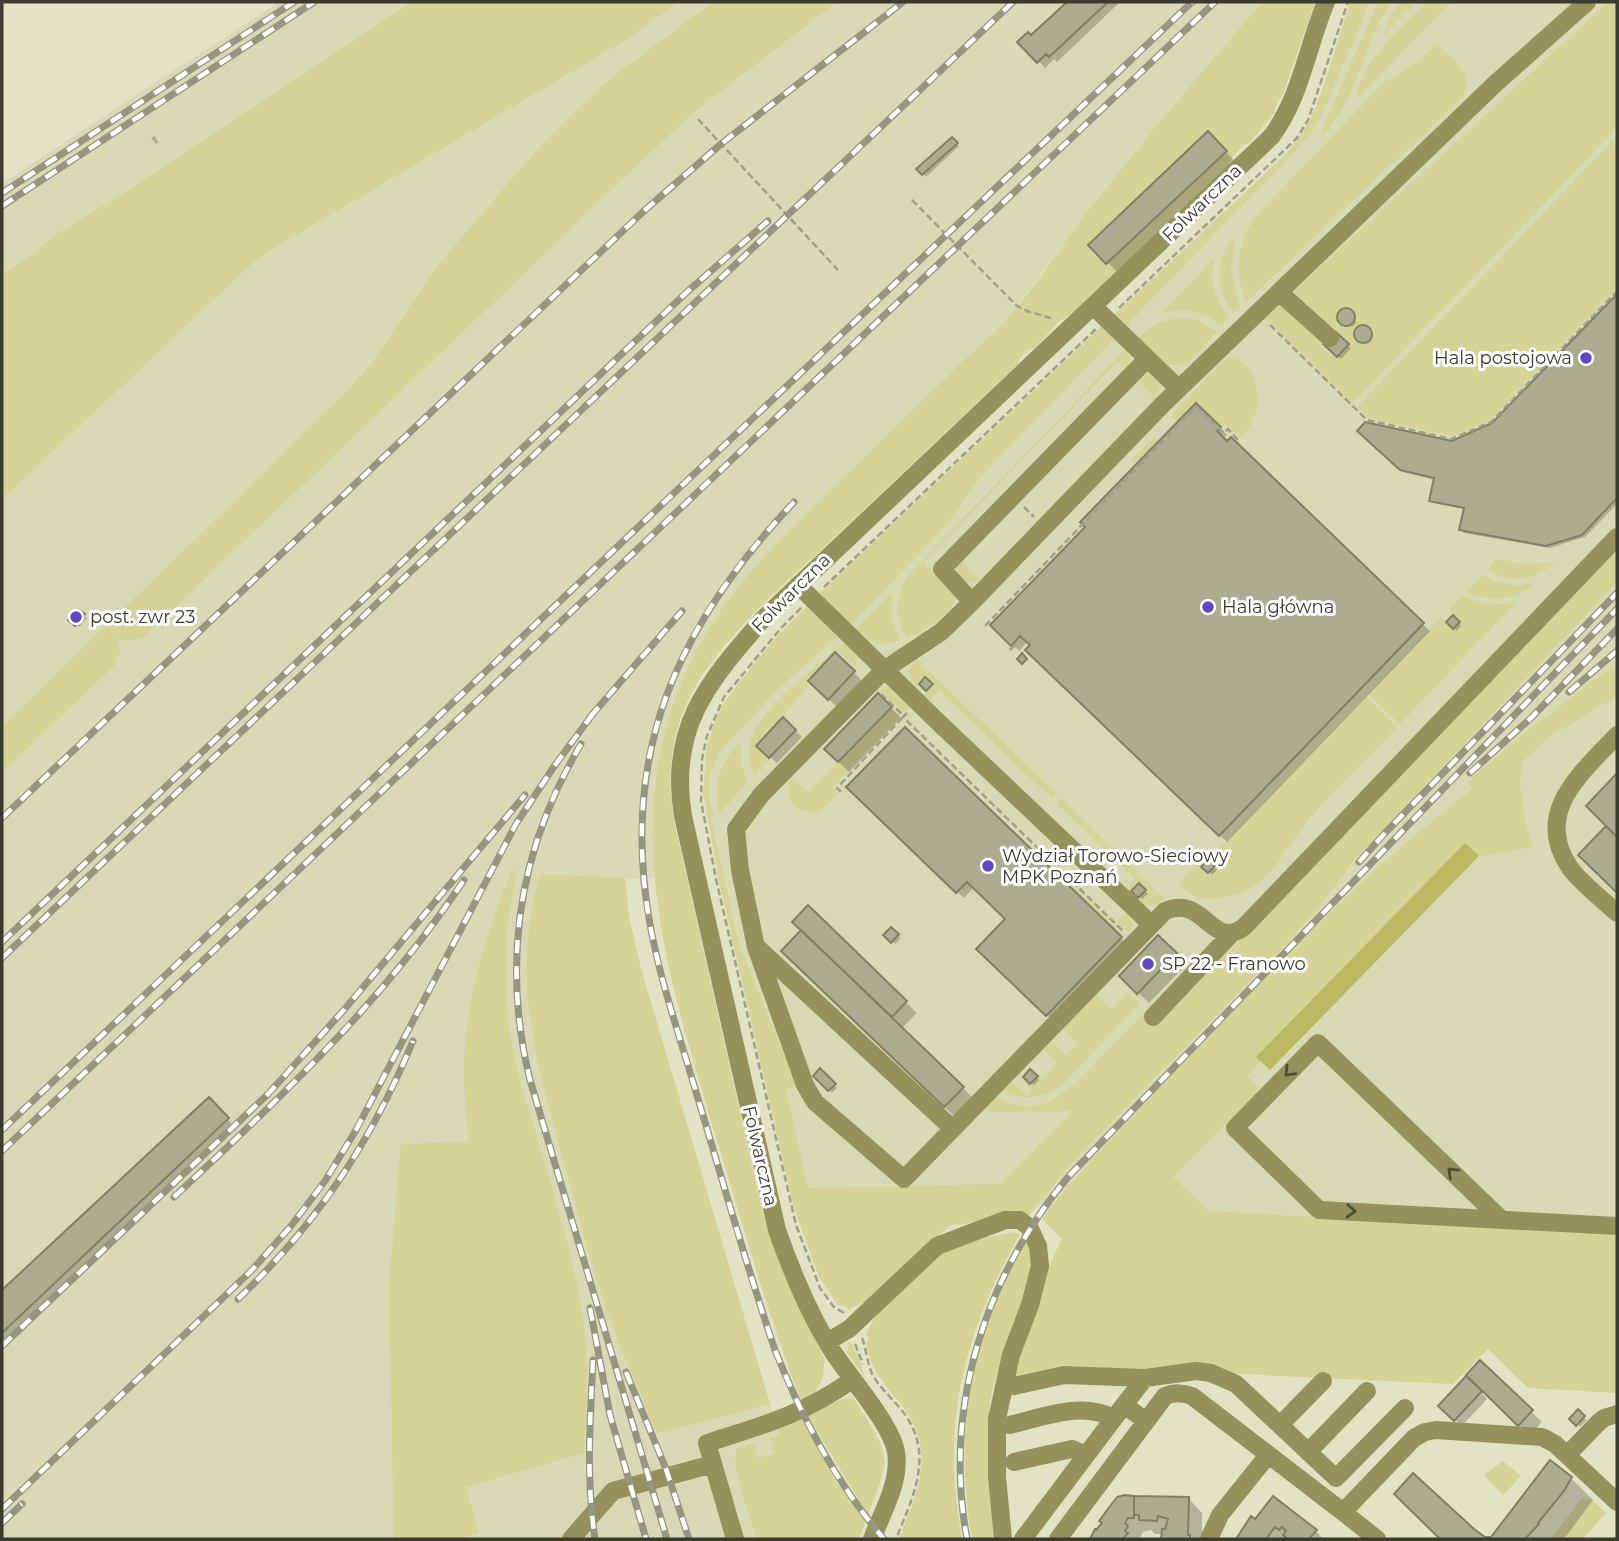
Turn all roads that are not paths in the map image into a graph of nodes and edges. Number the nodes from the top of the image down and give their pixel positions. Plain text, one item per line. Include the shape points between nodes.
1 (1326, 2) edge
2 (1587, 2) edge
3 (1279, 292) junction
4 (1098, 310) junction
5 (1330, 338) dead end
6 (1147, 359) junction
7 (1179, 389) junction
8 (1617, 537) edge
9 (798, 584) junction
10 (972, 602) junction
11 (884, 670) junction
12 (1617, 735) edge
13 (1617, 913) edge
14 (1151, 924) junction
15 (1232, 933) junction
16 (756, 947) junction
17 (1153, 1017) dead end
18 (953, 1129) junction
19 (1501, 1219) junction
20 (1617, 1226) edge
21 (827, 1342) junction
22 (1145, 1378) junction
23 (852, 1380) junction
24 (1323, 1381) dead end
25 (1014, 1386) dead end
26 (1367, 1391) dead end
27 (1405, 1408) dead end
28 (1119, 1412) junction
29 (1617, 1414) edge
30 (1146, 1421) junction
31 (1010, 1425) dead end
32 (1280, 1425) junction
33 (1308, 1452) junction
34 (1086, 1455) junction
35 (1268, 1455) junction
36 (1567, 1455) junction
37 (1014, 1462) dead end
38 (713, 1464) junction
39 (1617, 1502) edge
40 (1343, 1512) junction
41 (571, 1539) edge
42 (735, 1539) edge
43 (872, 1539) edge
44 (1003, 1539) edge
45 (1023, 1539) edge
46 (1058, 1539) edge
47 (1209, 1539) edge
48 (1377, 1539) edge

1 - 4 street, Folwarczna via 1293,99 1276,131
2 - 3 street via 1567,12
3 - 5 street
3 - 7 street
4 - 6 street
4 - 9 street, Folwarczna via 1068,330
6 - 7 street
6 - 10 street via 942,569
7 - 10 street
8 - 15 street via 1244,927
9 - 11 street
9 - 21 street, Folwarczna via 723,665 702,695 685,738 680,782 698,887 777,1230
10 - 11 street via 941,632
11 - 14 street
11 - 16 street via 761,795 736,829
12 - 13 street via 1572,783 1558,806 1557,831 1571,869
14 - 15 street via 1167,910 1182,908 1195,911 1215,929
14 - 18 street
15 - 17 street
16 - 18 street
16 - 18 street via 815,1102 904,1180
19 -> 19 street via 1318,1043 1235,1128 1319,1210
19 - 20 street
21 - 23 street, Folwarczna
21 - 44 street via 845,1331 937,1246 1005,1220 1020,1220 1032,1230 1040,1266 996,1419
22 - 25 street via 1064,1375
22 - 28 street
22 - 32 street via 1196,1371 1211,1374 1236,1384
23 - 38 street via 793,1416 706,1443
23 - 43 street, Folwarczna via 888,1429 896,1452 895,1479
24 - 32 street
26 - 33 street
27 - 33 street via 1336,1478
28 - 30 street
28 - 31 street via 1069,1410
28 - 34 street
29 - 36 street via 1599,1422
30 - 35 street via 1165,1396 1182,1393
30 - 46 street
32 - 33 street
34 - 37 street via 1072,1449
34 - 45 street
35 - 40 street
35 - 47 street via 1220,1515
36 - 39 street
36 - 40 street via 1542,1437 1425,1432
38 - 41 street via 613,1491
38 - 42 street
40 - 48 street

